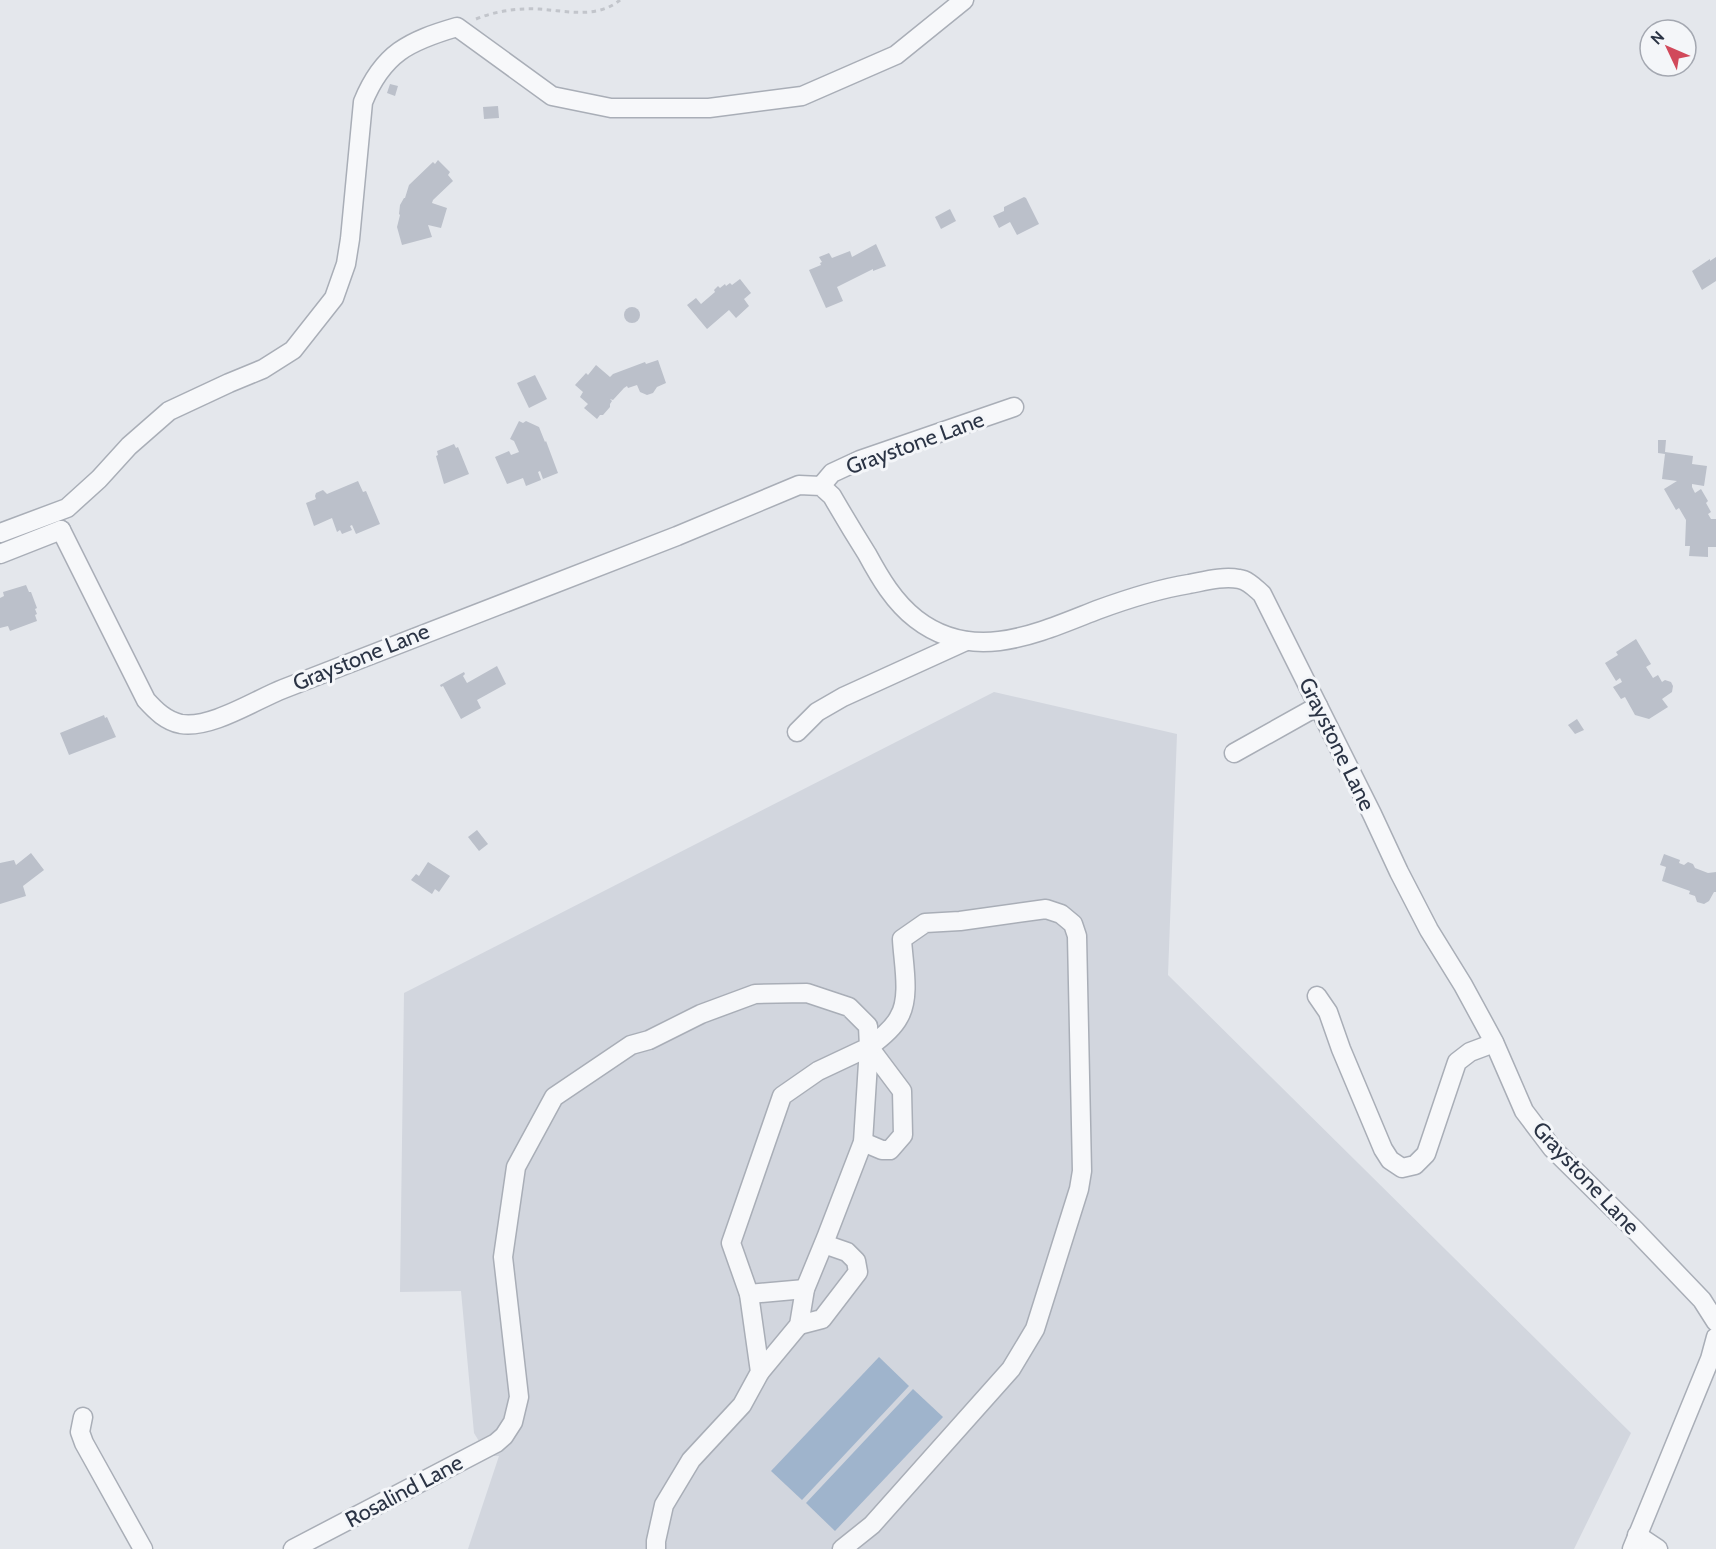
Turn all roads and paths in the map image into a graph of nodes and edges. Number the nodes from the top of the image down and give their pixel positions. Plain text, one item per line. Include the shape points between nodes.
1 (620, 0) edge
2 (964, 0) edge
3 (457, 27) junction
4 (1014, 407) dead end
5 (821, 486) junction
6 (67, 508) junction
7 (61, 530) junction
8 (0, 532) edge
9 (0, 554) edge
10 (966, 642) junction
11 (1318, 706) junction
12 (797, 732) dead end
13 (1234, 753) dead end
14 (1317, 996) dead end
15 (1494, 1043) junction
16 (870, 1047) junction
17 (862, 1142) junction
18 (824, 1244) junction
19 (805, 1289) junction
20 (748, 1294) junction
21 (1716, 1322) edge
22 (799, 1325) junction
23 (1716, 1336) edge
24 (760, 1372) junction
25 (82, 1417) dead end
26 (1634, 1542) edge
27 (143, 1549) edge
28 (293, 1549) edge
29 (656, 1549) edge
30 (842, 1549) edge
31 (1658, 1549) edge

1 - 3 path via 603,10 580,13 505,10
2 - 3 street via 896,55 802,96 709,108 611,108 552,96
3 - 6 street via 405,47 372,82 363,102 346,264 334,298 312,327 293,350 263,369 169,411
4 - 5 street, Graystone Lane via 860,460 832,473
5 - 7 street, Graystone Lane via 800,485 282,688 222,717 191,724 160,715 146,700
5 - 10 street, Graystone Lane via 832,496 887,589 900,604 930,628
6 - 7 street
6 - 8 street
7 - 9 street
10 - 11 street, Graystone Lane via 1022,637 1148,594 1214,579 1239,579 1262,594
10 - 12 street via 843,697 817,712
11 - 13 street
11 - 15 street, Graystone Lane via 1429,930
14 - 15 street via 1328,1012 1383,1149 1402,1168 1415,1165 1426,1154 1457,1062
15 - 21 street, Graystone Lane via 1524,1111 1552,1148 1702,1300
16 - 17 street
16 - 17 street via 902,1091 903,1135 890,1150
16 - 20 street via 818,1071 782,1096 731,1243
16 - 28 street, Rosalind Lane via 868,1026 849,1007 807,993 755,994 631,1045 554,1097 516,1167 503,1257 519,1397 513,1422 495,1443
16 - 30 street via 899,1018 906,1002 902,939 925,923 1046,909 1073,924 1077,936 1082,1172 1035,1329 1011,1369 872,1525
17 - 18 street
18 - 19 street
18 - 22 street via 847,1252 856,1261 858,1272 822,1319
19 - 20 street
19 - 22 street
20 - 24 street
22 - 24 street
23 - 26 street
24 - 29 street via 742,1405 691,1460 664,1505
25 - 27 street via 80,1432 84,1443
26 - 31 street

